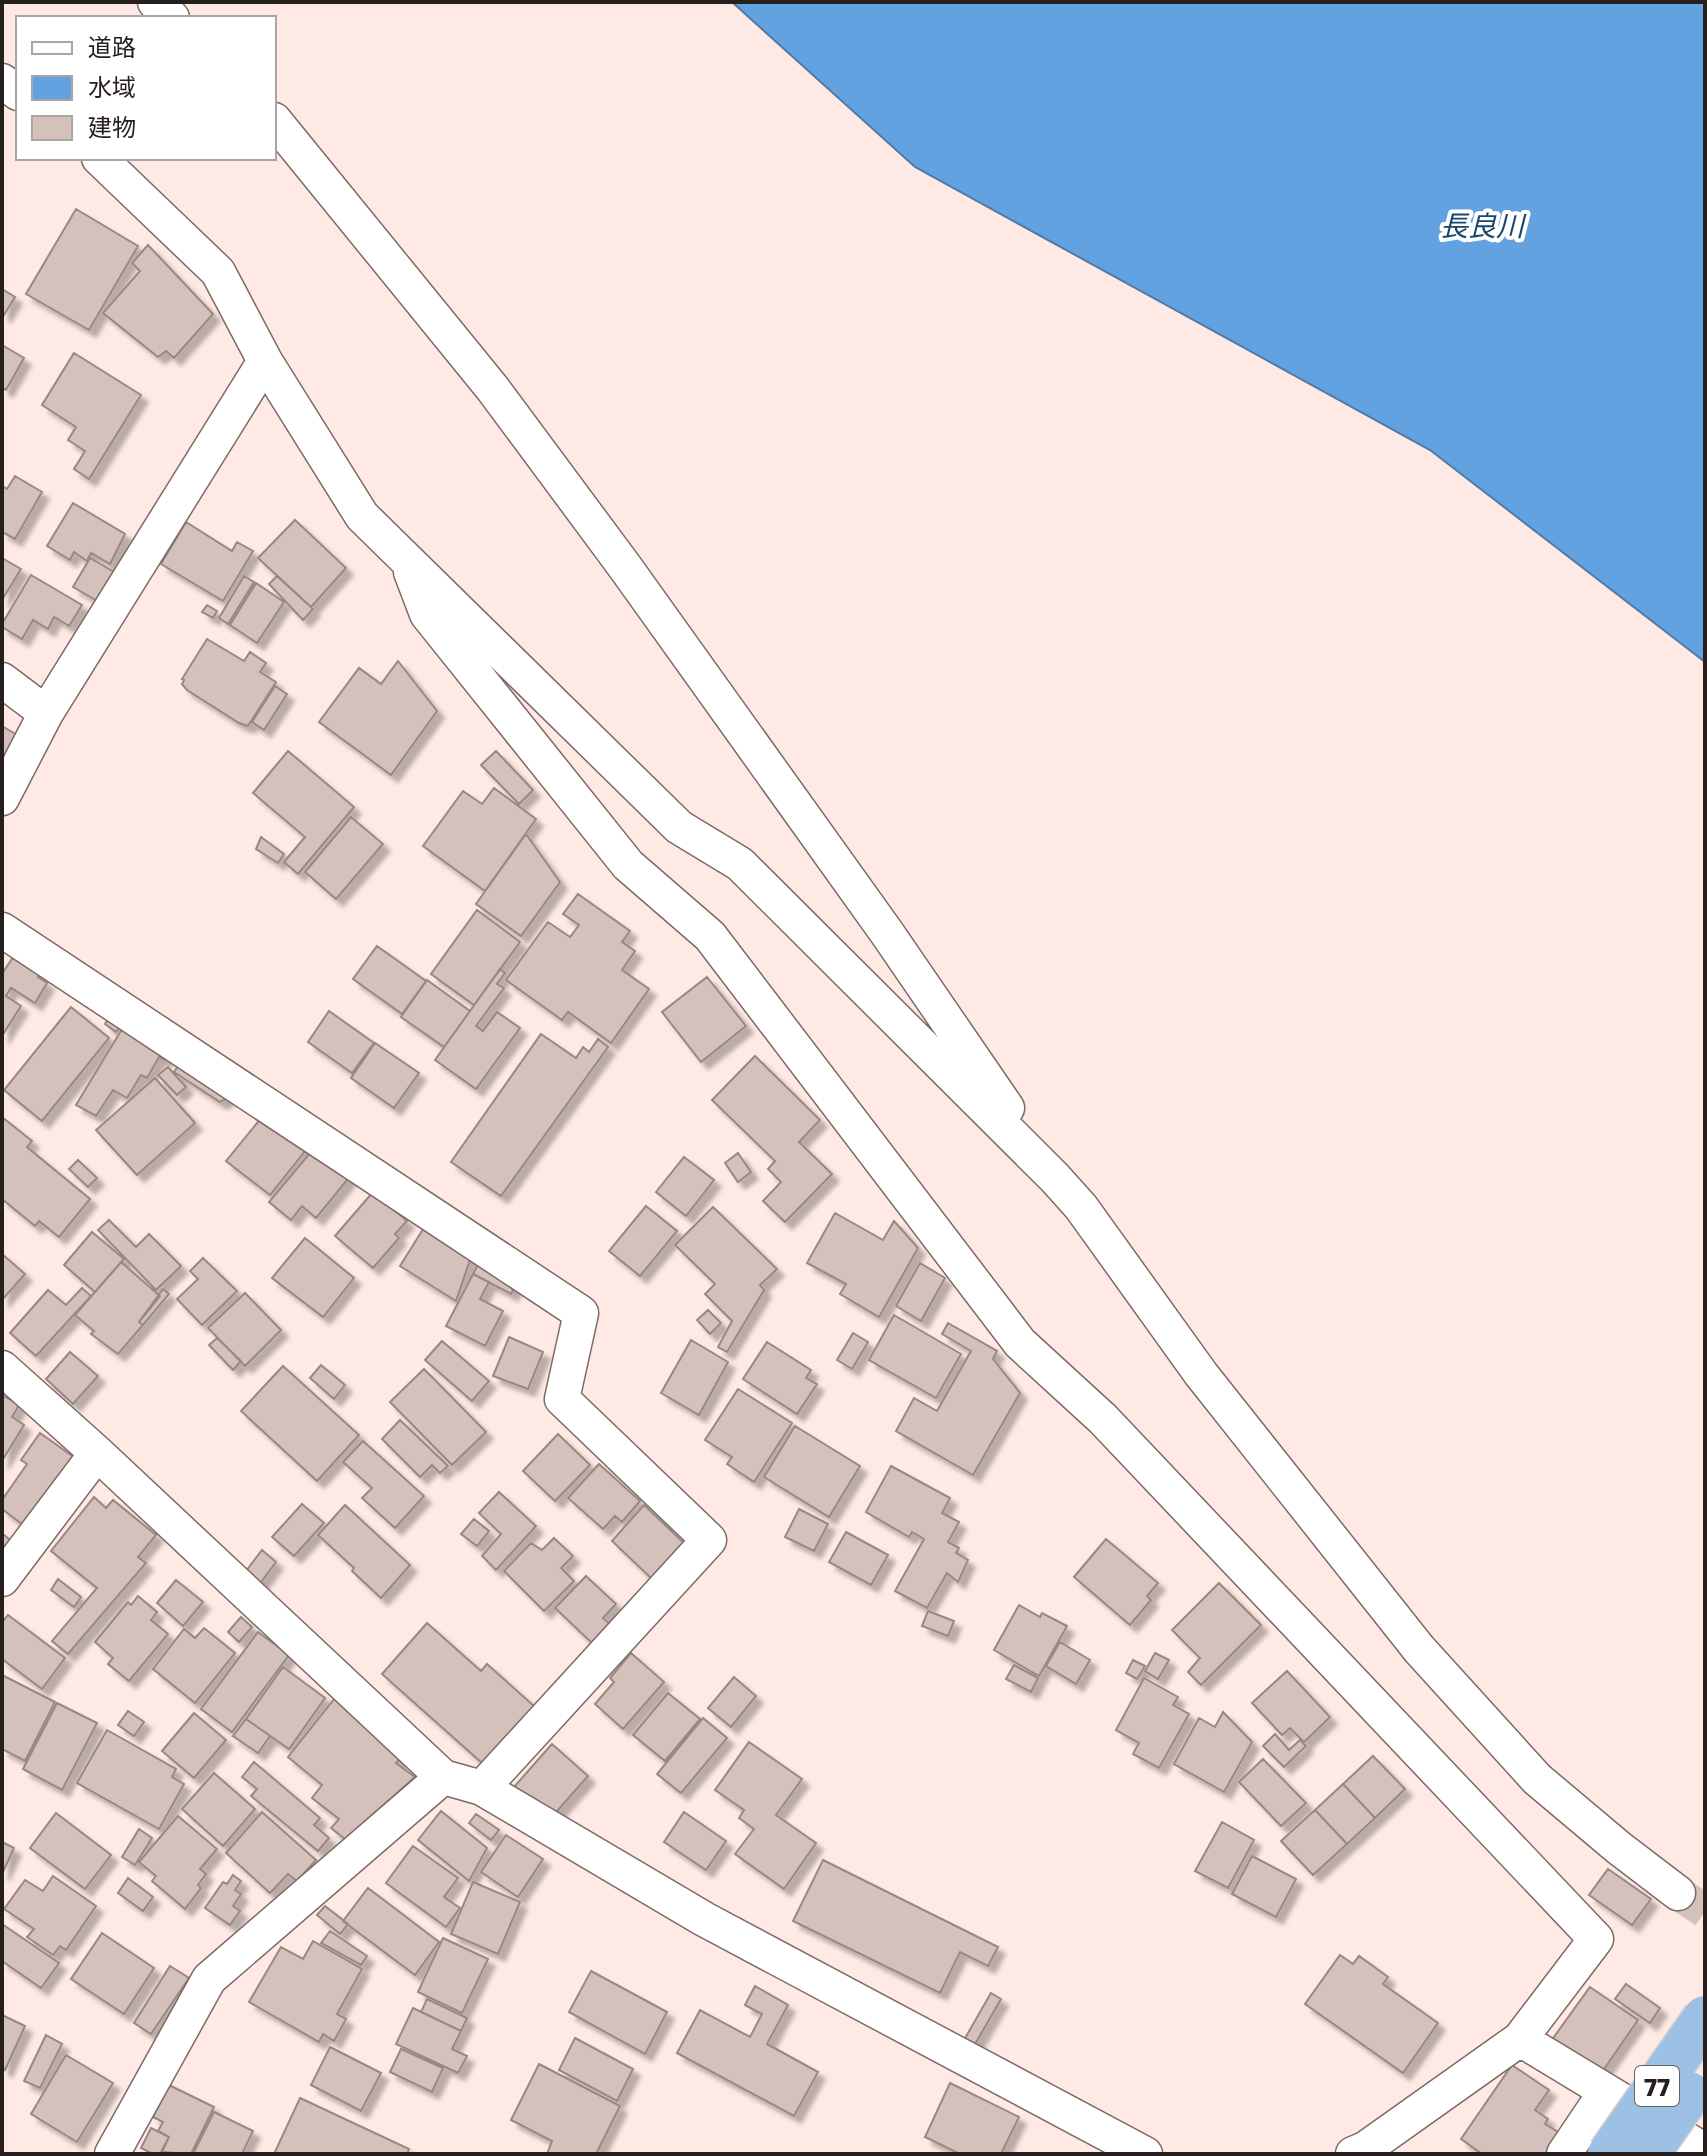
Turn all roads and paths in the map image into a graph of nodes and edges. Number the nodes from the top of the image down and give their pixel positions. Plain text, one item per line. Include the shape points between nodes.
1 (155, 2) edge
2 (170, 16) edge
3 (276, 122) edge
4 (101, 160) edge
5 (265, 361) junction
6 (407, 560) junction
7 (2, 680) edge
8 (46, 713) junction
9 (2, 798) edge
10 (2, 930) edge
11 (1055, 1178) junction
12 (2, 1368) edge
13 (97, 1453) junction
14 (2, 1579) edge
15 (443, 1777) junction
16 (482, 1788) junction
17 (1678, 1893) tunnel mouth
18 (1705, 2018) edge
19 (1520, 2039) junction
20 (1705, 2071) edge
21 (1605, 2093) junction
22 (1705, 2151) edge
23 (1135, 2152) edge
24 (112, 2154) edge
25 (1353, 2154) edge
26 (1564, 2154) edge
27 (1610, 2154) edge
28 (1647, 2154) edge

1 - 2 street
3 - 11 street via 493,389 625,567
4 - 5 street via 218,272
5 - 6 street via 362,516
5 - 8 street
6 - 11 street via 679,827 740,864
6 - 19 street via 427,614 628,865 710,936 1020,1343 1103,1419 1596,1939
7 - 8 street
8 - 9 street
10 - 16 street via 581,1313 562,1399 709,1540
11 - 17 street via 1201,1374 1419,1649 1537,1779
12 - 13 street
13 - 14 street
13 - 15 street
15 - 16 street
15 - 24 street via 209,1979
16 - 23 street via 704,1919
18 - 27 main road, 77, bridge
19 - 21 street
19 - 25 street
20 - 28 main road, 77, bridge
21 - 22 street
21 - 26 street

